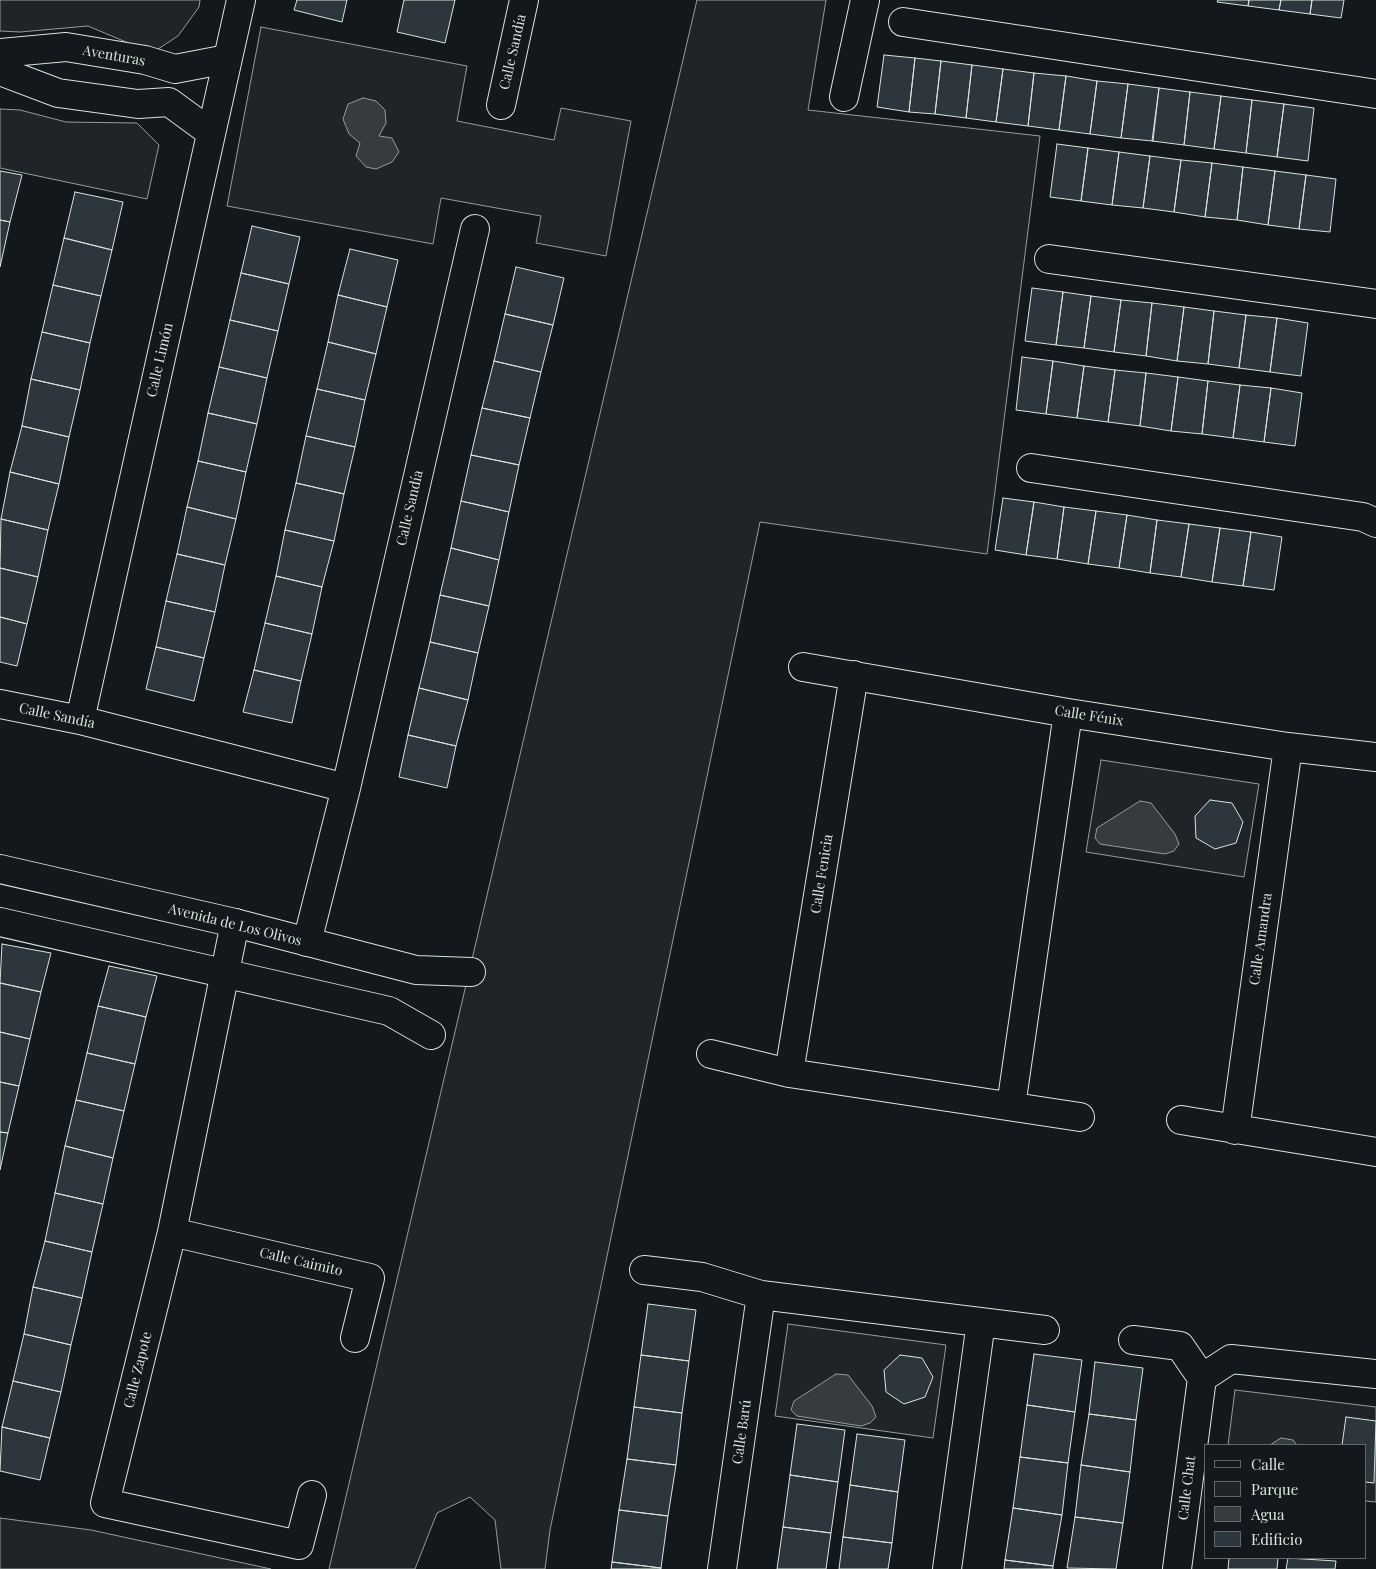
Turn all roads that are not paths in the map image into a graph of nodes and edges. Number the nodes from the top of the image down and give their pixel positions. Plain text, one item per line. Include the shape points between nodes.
1 (241, 0) edge
2 (524, 0) edge
3 (865, 0) edge
4 (903, 22) dead end
5 (0, 53) edge
6 (227, 59) junction
7 (175, 69) junction
8 (0, 71) edge
9 (1376, 94) edge
10 (844, 97) dead end
11 (169, 102) junction
12 (501, 105) dead end
13 (210, 132) junction
14 (475, 229) dead end
15 (1049, 259) dead end
16 (1376, 304) edge
17 (1031, 468) dead end
18 (1376, 523) edge
19 (803, 667) dead end
20 (854, 675) junction
21 (0, 704) edge
22 (1068, 713) junction
23 (80, 720) junction
24 (1288, 747) junction
25 (1376, 757) edge
26 (346, 788) junction
27 (0, 869) edge
28 (0, 922) edge
29 (234, 923) junction
30 (310, 930) junction
31 (471, 972) dead end
32 (223, 982) junction
33 (431, 1035) dead end
34 (711, 1054) dead end
35 (789, 1073) junction
36 (1011, 1106) junction
37 (1080, 1117) dead end
38 (1181, 1120) dead end
39 (1235, 1130) junction
40 (1376, 1152) edge
41 (172, 1232) junction
42 (644, 1270) dead end
43 (761, 1294) junction
44 (981, 1322) junction
45 (1045, 1330) dead end
46 (356, 1338) dead end
47 (1133, 1340) dead end
48 (1376, 1374) edge
49 (1202, 1378) junction
50 (312, 1495) dead end
51 (722, 1569) edge
52 (947, 1569) edge
53 (1177, 1569) edge

1 - 6 street, Calle Limón
2 - 12 street, Calle Sandía
3 - 10 street
4 - 9 street
5 - 7 street, Aventuras via 66,47 145,60
6 - 7 street, Aventuras
6 - 13 street, Calle Limón
7 - 11 street
8 - 11 street via 58,93 138,104
11 - 13 street
13 - 23 street, Calle Limón
14 - 26 street, Calle Sandía
15 - 16 street
17 - 18 street via 1363,517
19 - 20 street, Calle Fénix
20 - 22 street, Calle Fénix
20 - 35 street, Calle Fenicia
21 - 23 street, Calle Sandía
22 - 24 street, Calle Fénix
22 - 36 street
23 - 26 street, Calle Sandía
24 - 25 street, Calle Fénix
24 - 39 street, Calle Amandra
26 - 30 street, Calle Sandía
27 - 29 street, Avenida de Los Olivos
28 - 32 street
29 - 30 street, Avenida de Los Olivos
29 - 32 street, Calle Zapote
30 - 31 street, Avenida de Los Olivos via 416,970
32 - 33 street via 389,1011
32 - 41 street, Calle Zapote
34 - 35 street
35 - 36 street
36 - 37 street
38 - 39 street
39 - 40 street
41 - 46 street, Calle Caimito via 370,1278
41 - 50 street, Calle Zapote via 105,1503 299,1545
42 - 43 street via 702,1277
43 - 44 street
43 - 51 street, Calle Barú
44 - 45 street
44 - 52 street
47 - 49 street via 1180,1346
48 - 49 street via 1231,1359
49 - 53 street, Calle Chat

